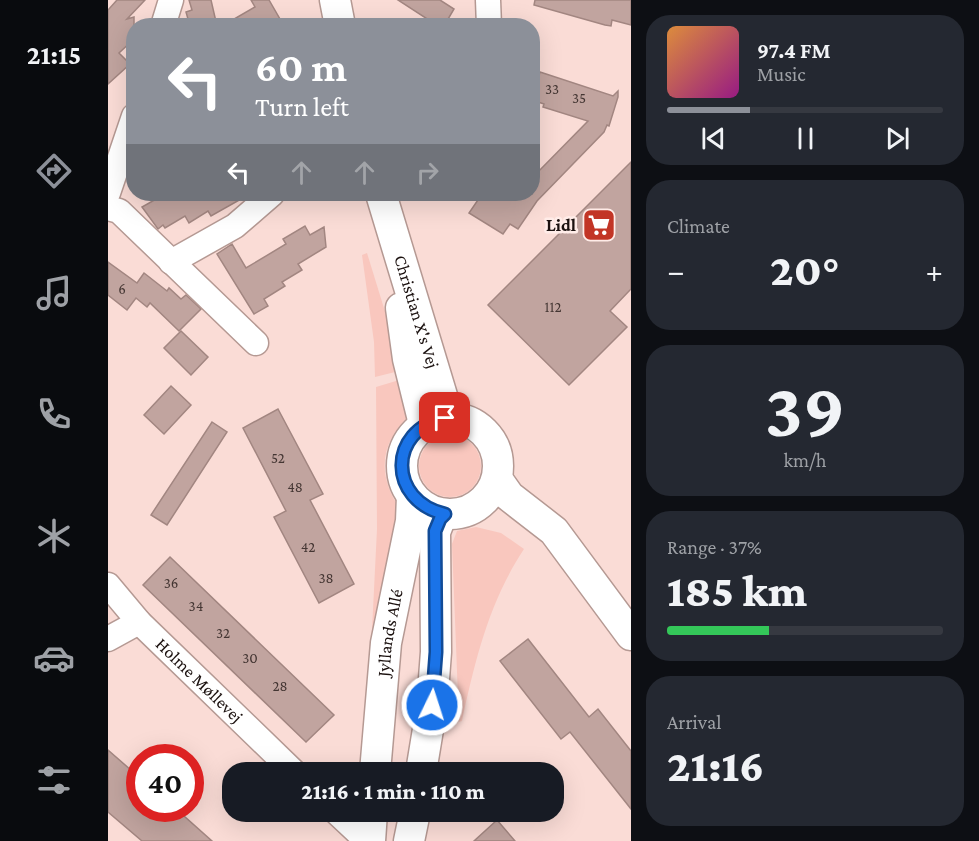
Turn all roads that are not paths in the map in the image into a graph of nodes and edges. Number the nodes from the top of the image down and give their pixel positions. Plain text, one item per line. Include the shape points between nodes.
1 (171, 0) edge
2 (334, 0) edge
3 (488, 0) edge
4 (165, 18) edge
5 (338, 18) edge
6 (489, 18) edge
7 (126, 140) edge
8 (108, 193) edge
9 (264, 201) edge
10 (383, 201) edge
11 (108, 208) edge
12 (392, 239) junction
13 (171, 262) junction
14 (256, 343) dead end
15 (455, 417) junction
16 (424, 424) junction
17 (497, 479) junction
18 (412, 496) junction
19 (476, 507) junction
20 (445, 514) junction
21 (108, 585) edge
22 (606, 603) junction
23 (139, 622) junction
24 (631, 635) edge
25 (108, 639) edge
26 (284, 762) edge
27 (376, 762) edge
28 (423, 762) edge
29 (347, 822) edge
30 (371, 822) edge
31 (413, 822) edge
32 (369, 841) edge
33 (409, 841) edge

1 - 4 street
2 - 5 street
3 - 6 street
7 - 8 street
9 - 13 street via 235,226
10 - 12 street, Christian X's Vej
11 - 13 street via 119,211
12 - 15 street, Christian X's Vej via 443,399
12 - 16 street, Christian X's Vej via 408,358
13 - 14 street
15 - 16 street
15 - 17 street via 479,427 488,436 498,463
16 - 18 street via 403,454 403,477
17 - 19 street
17 - 22 street via 509,496 554,531
18 - 20 street via 432,511
18 - 27 street, Jyllands Allé via 411,521 381,676
19 - 20 street
19 - 22 street via 487,507 499,514
20 - 28 street via 435,531 436,652
21 - 23 street, Holme Møllevej
22 - 24 street
23 - 25 street
23 - 26 street, Holme Møllevej
29 - 32 street
30 - 32 street
31 - 33 street

